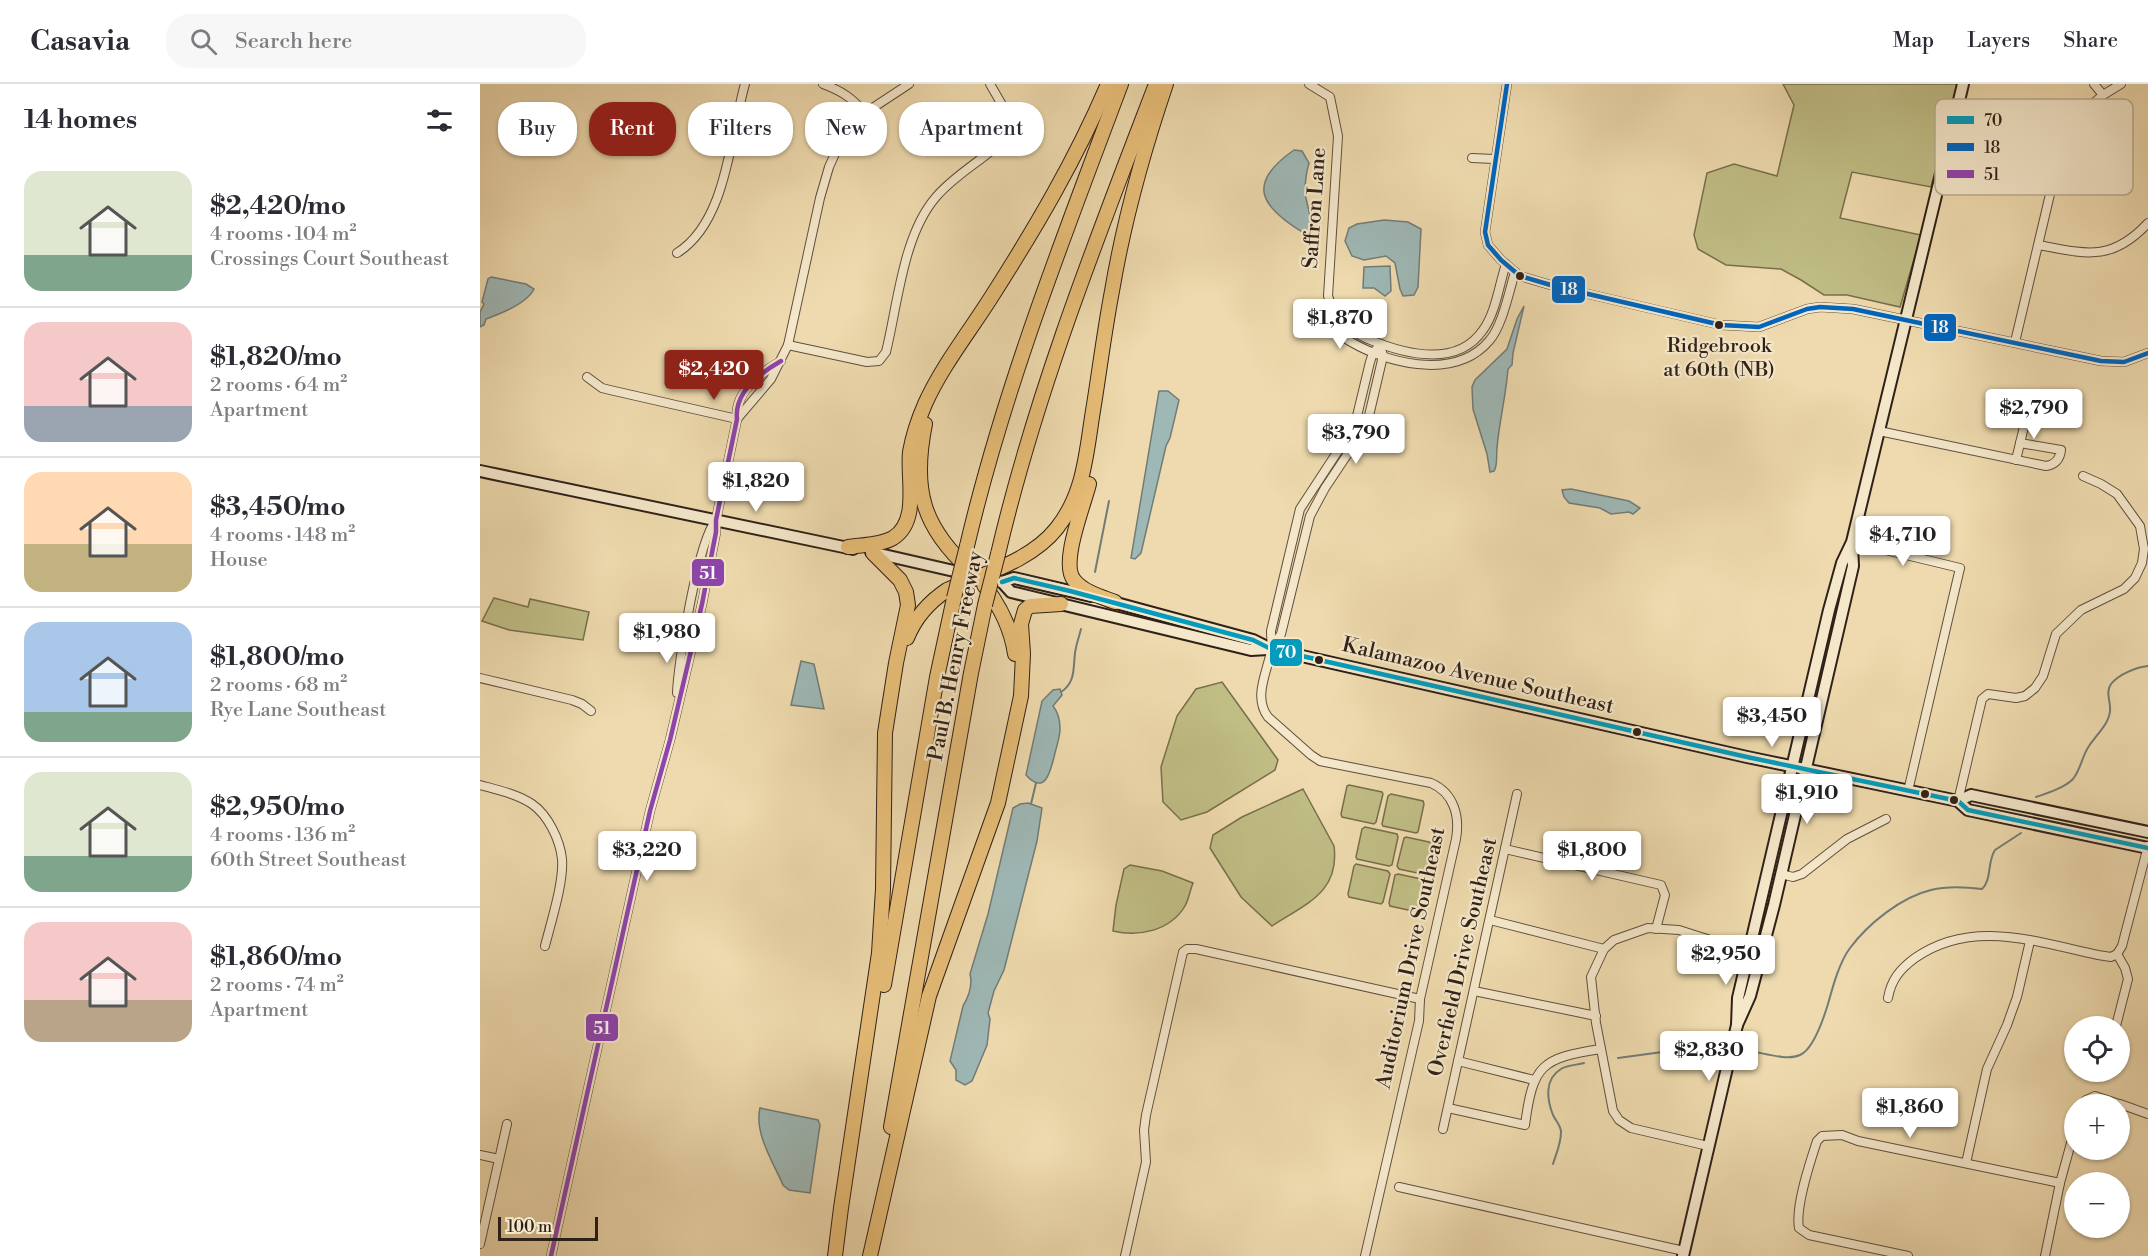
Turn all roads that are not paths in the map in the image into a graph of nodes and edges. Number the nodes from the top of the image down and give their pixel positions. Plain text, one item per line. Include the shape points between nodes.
1 (745, 84) edge
2 (823, 84) edge
3 (909, 84) edge
4 (990, 84) edge
5 (1108, 84) edge
6 (1121, 84) edge
7 (1156, 84) edge
8 (1167, 84) edge
9 (1309, 84) edge
10 (1506, 84) edge
11 (1963, 84) edge
12 (2094, 84) edge
13 (2121, 84) edge
14 (2103, 95) junction
15 (1959, 99) edge
16 (2099, 99) edge
17 (856, 102) edge
18 (882, 102) edge
19 (834, 156) edge
20 (1472, 158) dead end
21 (1494, 159) junction
22 (1937, 195) edge
23 (2050, 195) edge
24 (2148, 223) edge
25 (2039, 245) junction
26 (676, 253) dead end
27 (1506, 264) junction
28 (1515, 272) junction
29 (1337, 320) junction
30 (1907, 320) junction
31 (966, 339) junction
32 (2015, 342) junction
33 (1381, 344) junction
34 (788, 345) junction
35 (1373, 353) junction
36 (2148, 353) edge
37 (1383, 356) junction
38 (781, 361) junction
39 (1100, 369) junction
40 (587, 377) dead end
41 (2027, 414) dead end
42 (737, 419) junction
43 (1880, 431) junction
44 (2020, 443) junction
45 (2016, 460) junction
46 (480, 471) edge
47 (2083, 476) dead end
48 (716, 520) junction
49 (1852, 542) junction
50 (848, 548) junction
51 (873, 553) junction
52 (977, 577) junction
53 (1002, 582) junction
54 (1115, 602) junction
55 (1061, 604) junction
56 (1820, 644) junction
57 (1271, 649) junction
58 (1831, 660) junction
59 (480, 678) edge
60 (892, 686) junction
61 (591, 711) dead end
62 (1013, 732) junction
63 (1791, 767) junction
64 (1806, 770) junction
65 (480, 787) edge
66 (1908, 791) junction
67 (1517, 794) dead end
68 (1958, 801) junction
69 (2006, 802) junction
70 (1993, 816) junction
71 (1886, 819) dead end
72 (2124, 827) junction
73 (2067, 831) junction
74 (2148, 832) edge
75 (2147, 847) edge
76 (1505, 849) junction
77 (1767, 869) junction
78 (1781, 874) junction
79 (1776, 897) junction
80 (1490, 920) junction
81 (1656, 929) junction
82 (2030, 941) junction
83 (546, 946) dead end
84 (1604, 949) junction
85 (1748, 952) junction
86 (2118, 954) junction
87 (1474, 991) junction
88 (1888, 998) dead end
89 (1420, 999) junction
90 (1596, 1016) junction
91 (2119, 1016) edge
92 (1737, 1026) junction
93 (1601, 1049) junction
94 (1458, 1061) junction
95 (1534, 1080) junction
96 (1448, 1108) junction
97 (2130, 1108) edge
98 (2148, 1114) edge
99 (507, 1124) dead end
100 (1443, 1129) dead end
101 (1708, 1146) junction
102 (480, 1155) edge
103 (499, 1159) junction
104 (2066, 1160) edge
105 (1966, 1163) junction
106 (2060, 1183) junction
107 (1399, 1187) dead end
108 (480, 1244) edge
109 (1683, 1254) edge
110 (551, 1256) edge
111 (836, 1256) edge
112 (869, 1256) edge
113 (1125, 1256) edge
114 (1365, 1256) edge
115 (1908, 1256) edge
116 (2045, 1256) edge

1 - 26 street via 721,189 711,214 687,246
2 - 17 street via 841,90
3 - 18 street
4 - 34 street via 1012,130 937,196 920,220 907,258 886,352 879,361 867,362
5 - 31 highway via 1051,202
6 - 111 highway, Paul B. Henry Freeway, bridge via 1023,349 988,460 954,598
7 - 112 highway, Paul B. Henry Freeway, bridge via 1049,371 1020,465 985,605
8 - 39 highway via 1127,216
9 - 29 street, Saffron Lane via 1330,98 1338,136 1328,296
10 - 21 street
11 - 15 main road
12 - 14 street
13 - 14 street
14 - 16 street
19 - 34 street
20 - 21 street
21 - 27 street via 1485,232 1488,244
22 - 30 main road
23 - 25 street
24 - 25 street via 2135,237 2113,250 2075,252
25 - 32 street
27 - 28 street
27 - 33 street via 1488,321 1469,344 1445,355
28 - 30 street via 1554,286 1721,326 1759,327 1820,307
28 - 37 street, Saffron Lane via 1498,327 1475,354 1438,364
29 - 33 street
29 - 35 street, Saffron Lane via 1344,337
30 - 32 street
30 - 43 main road
31 - 50 highway via 936,383 915,428 905,526 888,540
31 - 52 highway via 928,412 920,476 924,505 934,530
32 - 36 street via 2101,361 2124,362
33 - 35 street
33 - 37 street
34 - 38 street
35 - 37 street, Saffron Lane
35 - 57 street via 1352,431 1300,509 1270,631
37 - 57 street via 1363,431 1313,507 1281,634
38 - 42 street
38 - 42 street via 748,388 736,408
39 - 52 highway via 1083,475 1068,512 1053,533 1033,550
39 - 54 highway via 1091,475 1069,566 1078,585
40 - 42 street via 602,388
41 - 44 street
42 - 48 street
43 - 45 street
43 - 49 main road
44 - 45 street
44 - 45 street via 2061,450 2060,455 2046,466
46 - 48 main road, Kalamazoo Avenue Southeast
47 - 68 street via 2117,494 2140,526 2142,563 2124,589 2080,610 2056,634 2036,688 2016,698 1988,694 1982,699
48 - 50 main road, Kalamazoo Avenue Southeast
48 - 110 street via 708,530 698,570 670,740 650,811
49 - 56 main road via 1842,563
49 - 58 main road via 1853,566
49 - 66 street via 1960,568
50 - 51 main road, Kalamazoo Avenue Southeast
51 - 52 main road, Kalamazoo Avenue Southeast
51 - 60 highway via 900,580 908,598
52 - 53 main road, Kalamazoo Avenue Southeast
52 - 60 highway via 939,595 920,614
52 - 62 highway via 997,602 1012,637 1018,681
53 - 54 main road, Kalamazoo Avenue Southeast via 1014,578
53 - 55 main road, Kalamazoo Avenue Southeast via 1011,591
54 - 57 main road, Kalamazoo Avenue Southeast via 1253,640
55 - 57 main road, Kalamazoo Avenue Southeast via 1251,650
55 - 62 highway via 1038,604 1025,610 1021,624 1022,690
56 - 58 main road via 1829,650
56 - 63 main road
57 - 63 main road, Kalamazoo Avenue Southeast
57 - 89 street, Auditorium Drive Southeast via 1261,692 1262,708 1311,755 1325,762 1426,781 1440,787 1454,807 1456,839
58 - 64 main road
59 - 61 street via 572,699
60 - 111 highway via 885,733 880,943
62 - 112 highway via 998,803 937,970 924,1017
63 - 64 main road, Kalamazoo Avenue Southeast
63 - 77 main road
64 - 66 main road, Kalamazoo Avenue Southeast
64 - 78 main road
65 - 83 street via 520,797 534,805 555,836 562,860
66 - 68 main road, Kalamazoo Avenue Southeast
67 - 76 street, Overfield Drive Southeast
68 - 69 main road, Kalamazoo Avenue Southeast via 1971,795
68 - 70 main road, Kalamazoo Avenue Southeast via 1968,810
69 - 70 main road via 1996,807
69 - 72 main road, Kalamazoo Avenue Southeast
70 - 73 main road, Kalamazoo Avenue Southeast
71 - 78 street via 1846,839 1802,874
72 - 73 main road via 2118,836 2079,828
72 - 74 main road, Kalamazoo Avenue Southeast
73 - 75 main road, Kalamazoo Avenue Southeast
75 - 86 street
76 - 80 street, Overfield Drive Southeast
76 - 81 street via 1661,885 1665,895
77 - 79 main road via 1770,892
77 - 85 main road
78 - 79 main road
79 - 92 main road via 1750,996
80 - 84 street
80 - 87 street, Overfield Drive Southeast
81 - 84 street via 1614,940
81 - 85 street via 1678,930
82 - 86 street via 2097,956
82 - 88 street via 1992,934 1941,944 1900,971
82 - 105 street via 2017,997 1987,1069
84 - 90 street via 1591,977
85 - 92 main road via 1738,998
86 - 91 street via 2128,979
87 - 90 street
87 - 94 street, Overfield Drive Southeast
89 - 113 street via 1207,952 1183,952 1146,1115 1146,1161
89 - 114 street, Auditorium Drive Southeast via 1419,1021
90 - 93 street
92 - 101 main road
93 - 95 street via 1554,1059
93 - 101 street via 1613,1111 1619,1120 1631,1128
94 - 95 street
94 - 96 street, Overfield Drive Southeast
95 - 96 street via 1525,1125
96 - 100 street, Overfield Drive Southeast
97 - 98 street
99 - 103 street
101 - 109 main road
102 - 103 street
103 - 108 street
104 - 106 street
105 - 106 street
105 - 115 street via 1842,1135 1822,1137 1817,1142 1805,1182 1799,1228 1809,1235
106 - 116 street
107 - 109 street

